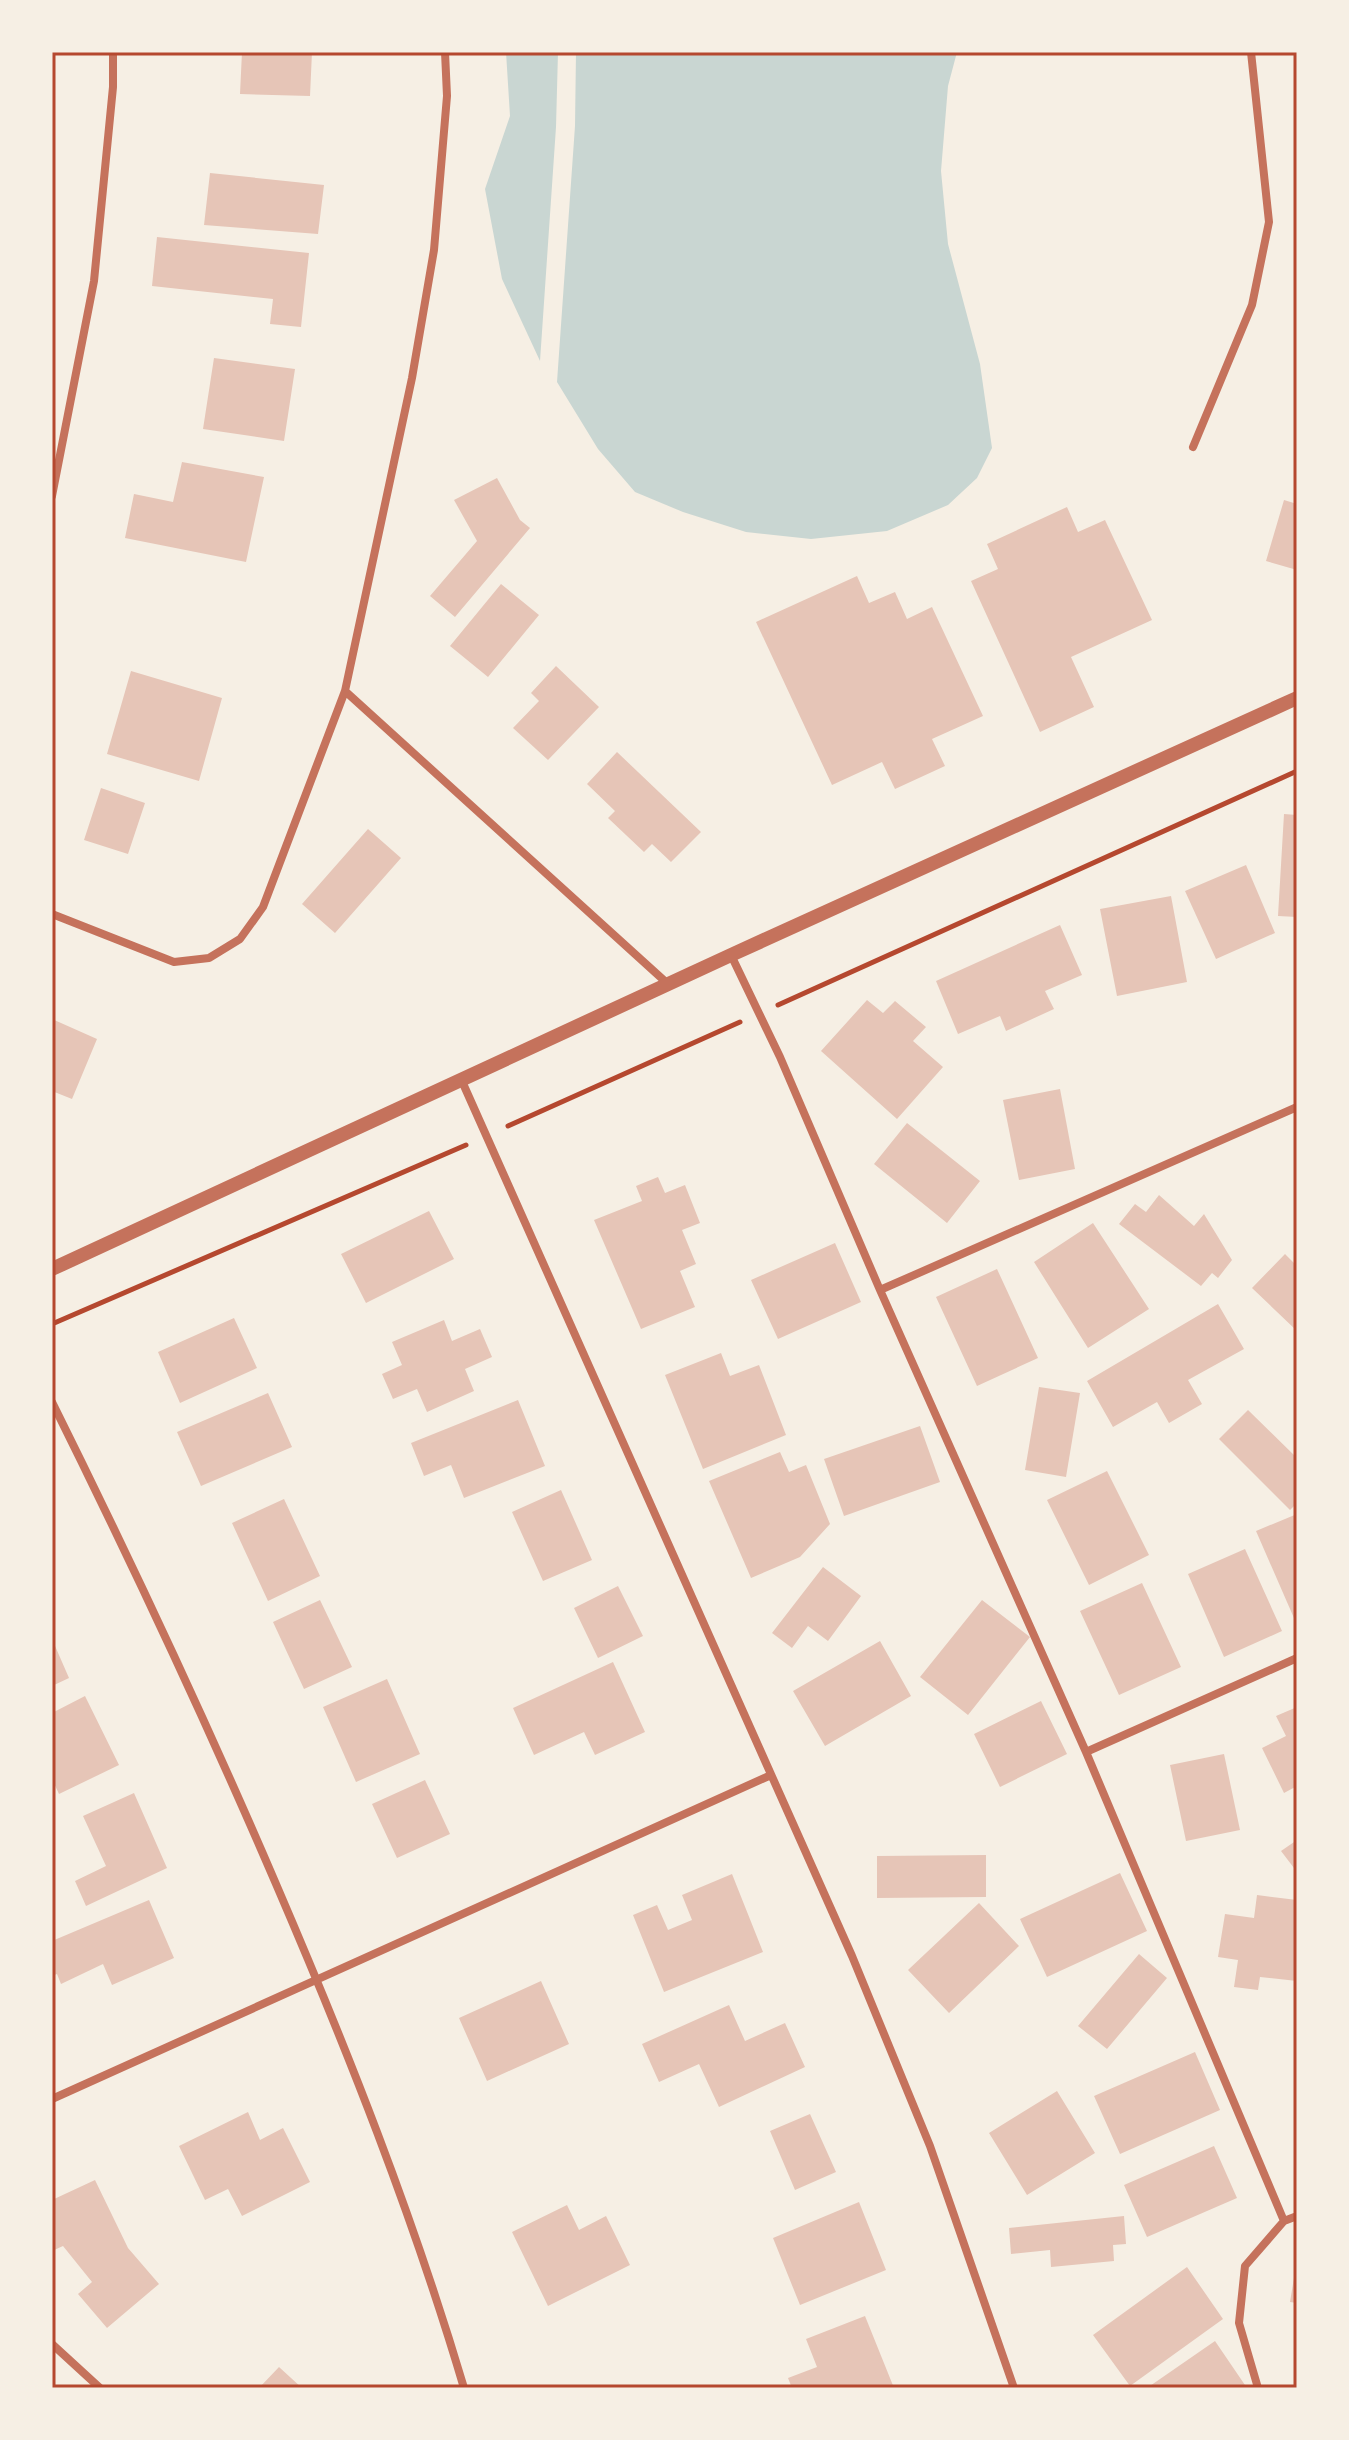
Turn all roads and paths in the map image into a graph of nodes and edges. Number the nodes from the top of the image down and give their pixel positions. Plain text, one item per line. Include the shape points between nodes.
1 (113, 52) edge
2 (445, 52) edge
3 (1251, 52) edge
4 (1193, 447) dead end
5 (52, 496) edge
6 (345, 691) junction
7 (1297, 698) edge
8 (1297, 771) edge
9 (52, 914) edge
10 (731, 955) junction
11 (668, 984) junction
12 (759, 1013) junction
13 (461, 1079) junction
14 (1297, 1107) edge
15 (486, 1136) junction
16 (52, 1269) edge
17 (880, 1290) junction
18 (52, 1324) edge
19 (52, 1402) edge
20 (1297, 1658) edge
21 (1086, 1752) junction
22 (771, 1775) junction
23 (317, 1979) junction
24 (52, 2099) edge
25 (1297, 2216) edge
26 (1284, 2221) junction
27 (52, 2344) edge
28 (100, 2388) edge
29 (464, 2388) edge
30 (1014, 2388) edge
31 (1258, 2388) edge

1 - 5 street via 94,281
2 - 6 street via 447,96 434,250
3 - 4 street via 1269,222 1252,305
6 - 9 street via 263,907 240,939 209,958 174,962
6 - 11 street
7 - 10 street
8 - 12 path
10 - 11 street
10 - 12 street
11 - 13 street
12 - 15 path
12 - 17 street
13 - 15 street
13 - 16 street
14 - 17 street
15 - 18 path
15 - 22 street
17 - 21 street
19 - 23 street via 211,1734
20 - 21 street
21 - 26 street
22 - 23 street
22 - 30 street via 930,2146
23 - 24 street
23 - 29 street via 385,2150
25 - 26 street
26 - 31 street via 1245,2266 1239,2323
27 - 28 street

